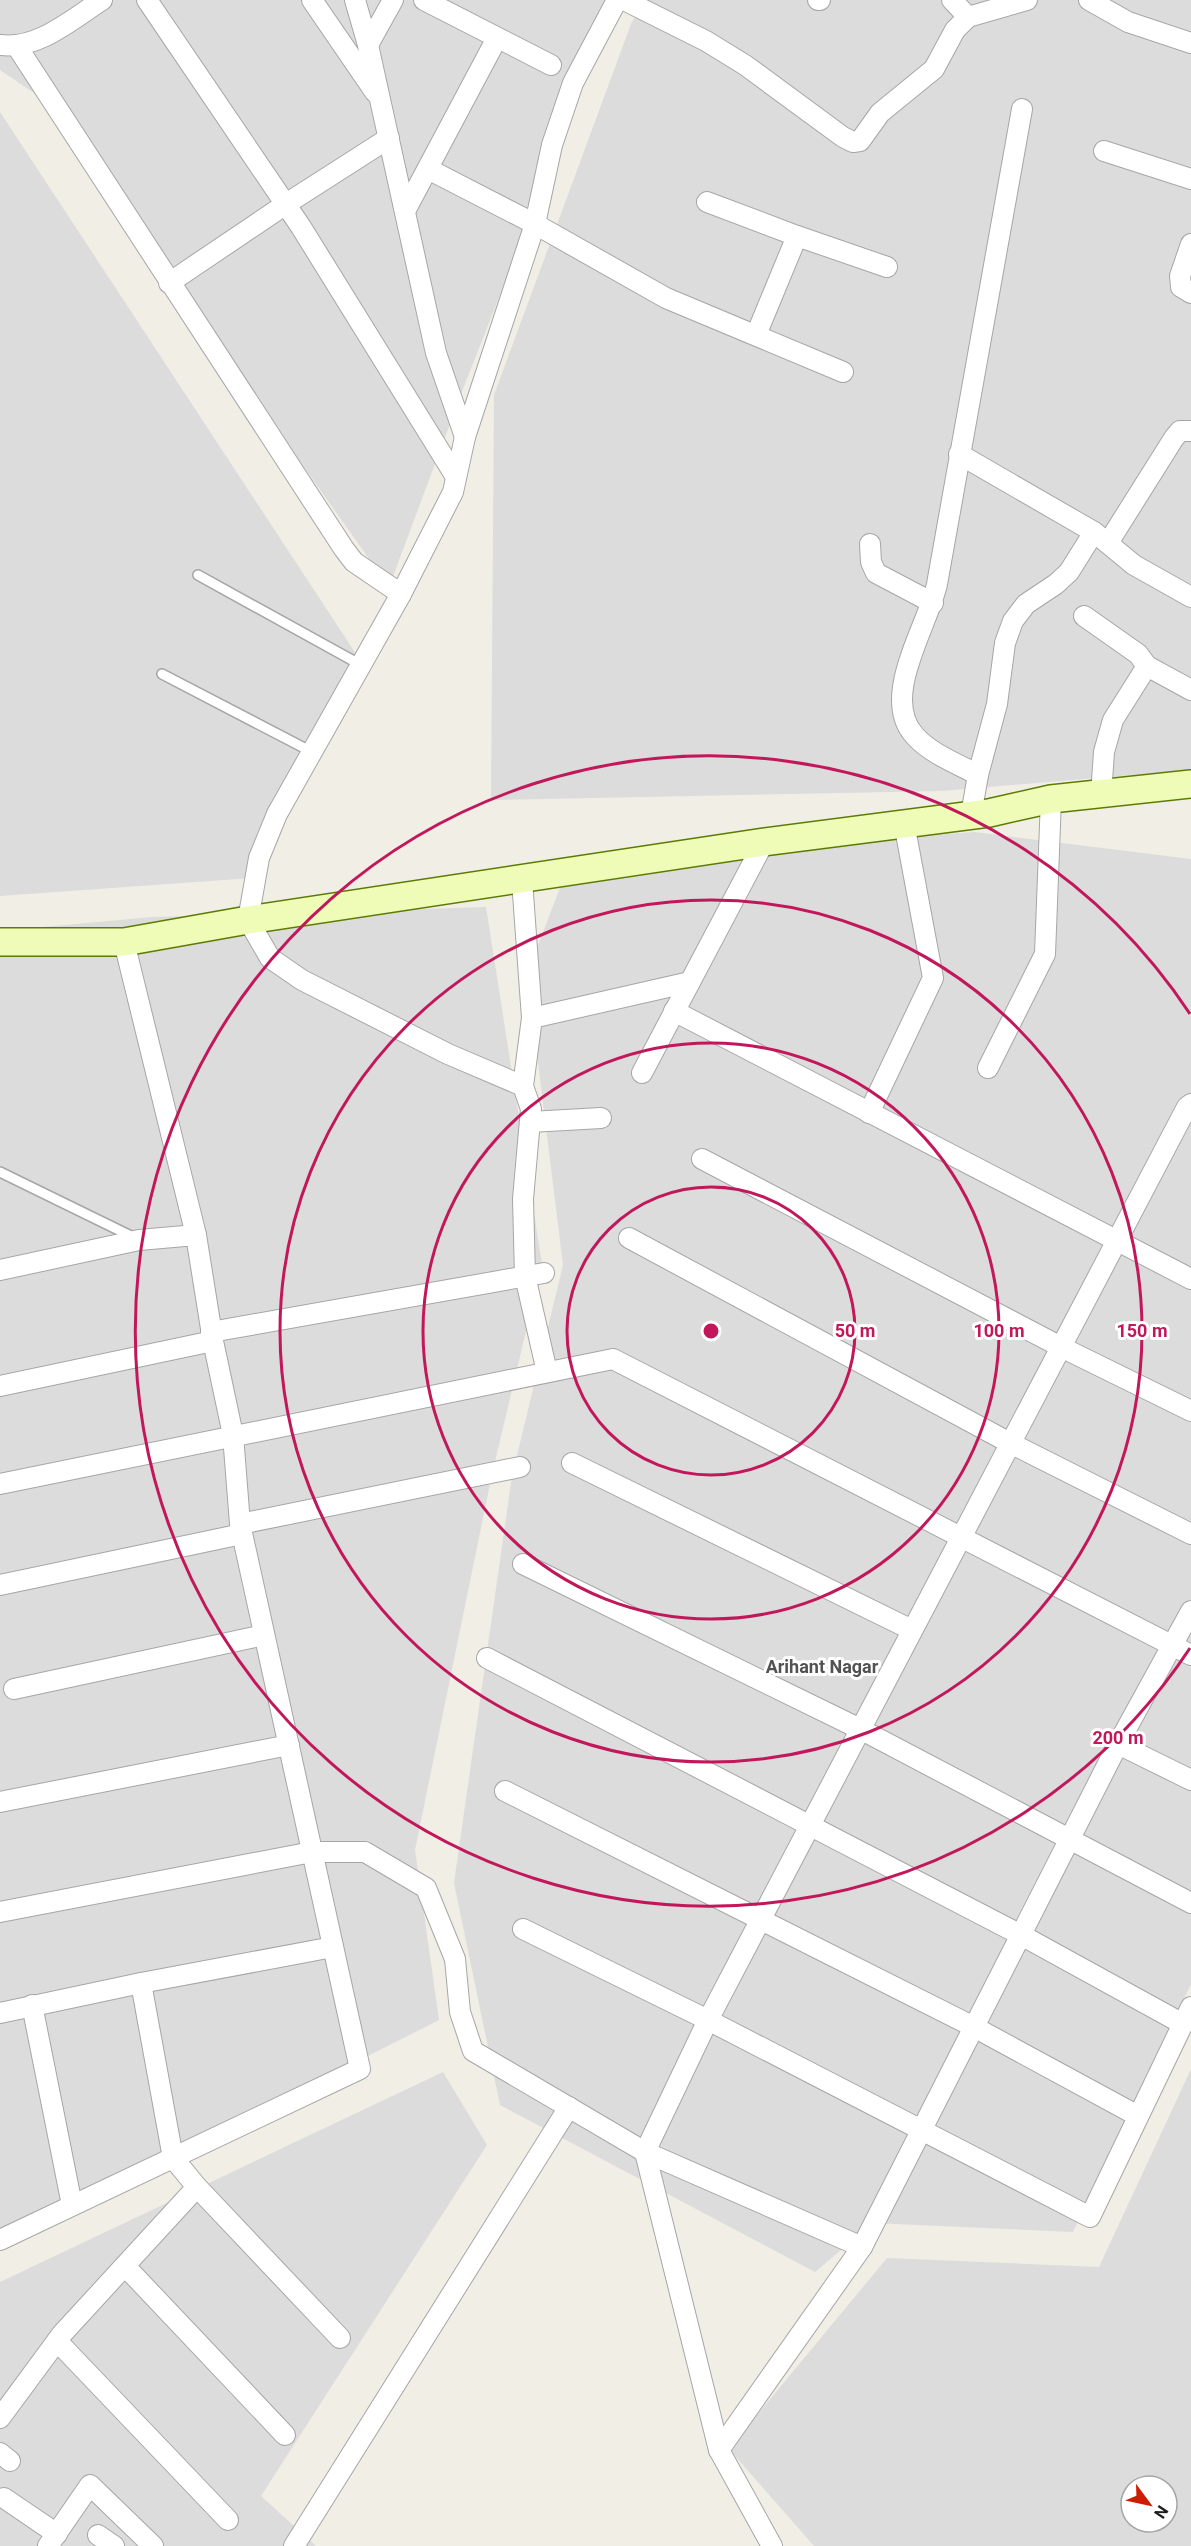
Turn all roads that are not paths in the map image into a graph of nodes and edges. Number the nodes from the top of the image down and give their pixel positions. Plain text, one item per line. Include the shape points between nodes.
1 (102, 0) edge
2 (147, 0) edge
3 (312, 0) edge
4 (355, 0) edge
5 (393, 0) edge
6 (424, 0) edge
7 (617, 0) edge
8 (624, 0) edge
9 (952, 0) edge
10 (1027, 0) edge
11 (1089, 0) edge
12 (968, 17) junction
13 (497, 38) junction
14 (1191, 43) edge
15 (8, 45) edge
16 (368, 45) junction
17 (551, 65) dead end
18 (381, 102) junction
19 (1022, 109) dead end
20 (389, 138) junction
21 (1104, 151) dead end
22 (428, 169) junction
23 (1191, 179) edge
24 (707, 202) dead end
25 (286, 204) junction
26 (405, 211) junction
27 (535, 224) junction
28 (797, 237) junction
29 (1191, 244) edge
30 (887, 267) dead end
31 (169, 283) junction
32 (1191, 293) edge
33 (756, 335) junction
34 (843, 372) dead end
35 (1191, 431) edge
36 (465, 437) junction
37 (959, 454) junction
38 (456, 477) junction
39 (1101, 537) junction
40 (870, 544) dead end
41 (198, 575) dead end
42 (401, 594) junction
43 (1191, 597) edge
44 (933, 603) junction
45 (1084, 616) dead end
46 (361, 665) junction
47 (1147, 666) junction
48 (162, 674) dead end
49 (1191, 690) edge
50 (312, 752) junction
51 (978, 775) junction
52 (1191, 784) edge
53 (1101, 795) junction
54 (1051, 799) junction
55 (971, 815) junction
56 (904, 823) junction
57 (765, 842) junction
58 (522, 880) junction
59 (248, 920) junction
60 (0, 942) edge
61 (124, 942) junction
62 (690, 982) junction
63 (674, 1011) junction
64 (532, 1018) junction
65 (987, 1068) dead end
66 (642, 1073) dead end
67 (523, 1086) junction
68 (1191, 1104) edge
69 (869, 1113) junction
70 (601, 1118) dead end
71 (530, 1122) junction
72 (702, 1159) dead end
73 (0, 1172) edge
74 (196, 1235) junction
75 (628, 1239) dead end
76 (139, 1240) junction
77 (1116, 1242) junction
78 (0, 1270) edge
79 (535, 1275) junction
80 (1191, 1279) edge
81 (212, 1337) junction
82 (1061, 1347) junction
83 (548, 1372) junction
84 (0, 1386) edge
85 (1191, 1412) edge
86 (233, 1435) junction
87 (1010, 1443) junction
88 (573, 1463) dead end
89 (520, 1467) dead end
90 (0, 1484) edge
91 (241, 1529) junction
92 (1191, 1534) edge
93 (961, 1537) junction
94 (523, 1564) dead end
95 (0, 1585) edge
96 (1191, 1611) edge
97 (912, 1630) junction
98 (264, 1635) junction
99 (1172, 1646) junction
100 (1191, 1655) edge
101 (487, 1658) dead end
102 (14, 1689) dead end
103 (860, 1729) junction
104 (289, 1744) junction
105 (1118, 1744) junction
106 (1191, 1780) edge
107 (505, 1791) dead end
108 (0, 1802) edge
109 (810, 1824) junction
110 (1070, 1838) junction
111 (312, 1852) junction
112 (1191, 1903) edge
113 (0, 1912) edge
114 (760, 1920) junction
115 (524, 1929) dead end
116 (1021, 1935) junction
117 (333, 1947) junction
118 (141, 1983) junction
119 (32, 2005) junction
120 (0, 2013) edge
121 (1187, 2016) edge
122 (708, 2020) junction
123 (974, 2027) junction
124 (569, 2107) junction
125 (1138, 2116) junction
126 (922, 2130) junction
127 (645, 2152) junction
128 (172, 2158) junction
129 (196, 2187) junction
130 (72, 2205) junction
131 (0, 2240) edge
132 (862, 2247) junction
133 (125, 2266) junction
134 (340, 2338) dead end
135 (57, 2341) junction
136 (0, 2418) edge
137 (285, 2435) dead end
138 (718, 2450) junction
139 (4, 2498) dead end
140 (228, 2520) dead end
141 (52, 2540) edge
142 (153, 2546) edge
143 (294, 2546) edge
144 (772, 2546) edge

1 - 15 street via 44,37
2 - 25 street
3 - 18 street
4 - 16 street
5 - 16 street
6 - 13 street
7 - 27 street via 573,83 552,145
8 - 12 street via 706,40 853,142 860,141 891,103 934,69 955,30
9 - 12 street
10 - 12 street
11 - 14 street via 1128,22
13 - 17 street
13 - 22 street
15 - 31 street
16 - 18 street
18 - 20 street
19 - 37 street
20 - 25 street
20 - 26 street
21 - 23 street
22 - 26 street
22 - 27 street
24 - 28 street
25 - 31 street
25 - 38 street
26 - 36 street via 436,353
27 - 33 street via 666,298
27 - 36 street
28 - 30 street
28 - 33 street
29 - 32 street via 1180,276 1181,286
31 - 42 street via 344,549 354,562
33 - 34 street
35 - 39 street via 1180,431 1174,438
36 - 38 street
37 - 39 street
37 - 44 street
38 - 42 street via 444,512
39 - 43 street via 1134,565
39 - 51 street via 1056,584 1026,604 1013,621
40 - 44 street via 876,573
41 - 46 lane
42 - 46 street
44 - 51 street via 907,666 903,714 914,735 927,746
45 - 47 street via 1138,654
46 - 50 street
47 - 49 street
47 - 53 street via 1113,720 1104,752
48 - 50 lane
50 - 59 street via 278,814 260,858
51 - 55 street
52 - 53 street
53 - 54 street
54 - 55 street
54 - 65 street via 1044,954
55 - 56 street
56 - 57 street
56 - 69 street via 933,978
57 - 58 street
57 - 62 street
58 - 59 street
58 - 64 street
59 - 61 street
59 - 67 street via 270,958 302,980 448,1054
60 - 61 street
61 - 74 street
62 - 63 street
62 - 64 street
63 - 66 street
63 - 69 street
64 - 67 street
67 - 71 street via 531,1109
68 - 77 street
69 - 77 street
70 - 71 street
71 - 79 street via 523,1199
72 - 82 street
73 - 76 lane
74 - 76 street
74 - 81 street
75 - 87 street
76 - 78 street
77 - 80 street
77 - 82 street
79 - 81 street
79 - 83 street
81 - 84 street
81 - 86 street
82 - 85 street
82 - 87 street
83 - 86 street
83 - 93 street via 613,1359
86 - 90 street
86 - 91 street
87 - 92 street
87 - 93 street
88 - 97 street
89 - 91 street
91 - 95 street
91 - 98 street
93 - 97 street
93 - 99 street
94 - 103 street
96 - 99 street
97 - 103 street
98 - 102 street
98 - 104 street
99 - 100 street
99 - 105 street
101 - 109 street
103 - 109 street
103 - 110 street
104 - 108 street
104 - 111 street
105 - 106 street
105 - 110 street
107 - 114 street
109 - 114 street
109 - 116 street
110 - 112 street
110 - 116 street
111 - 113 street
111 - 117 street
111 - 124 street via 365,1852 426,1888 455,1959 460,2012 473,2052
114 - 122 street
114 - 123 street
115 - 122 street
116 - 121 street
116 - 123 street
117 - 118 street
117 - 128 street via 360,2068
118 - 119 street
118 - 128 street
119 - 120 street
119 - 130 street
121 - 125 street
122 - 126 street
122 - 127 street
123 - 125 street
123 - 126 street
124 - 127 street
124 - 143 street
125 - 126 street via 1090,2217
126 - 132 street
127 - 132 street
127 - 138 street
128 - 129 street
128 - 130 street
129 - 133 street
129 - 134 street
130 - 131 street
132 - 138 street
133 - 135 street
133 - 137 street
135 - 136 street
135 - 140 street
138 - 144 street
139 - 141 street
141 - 142 street via 90,2486

